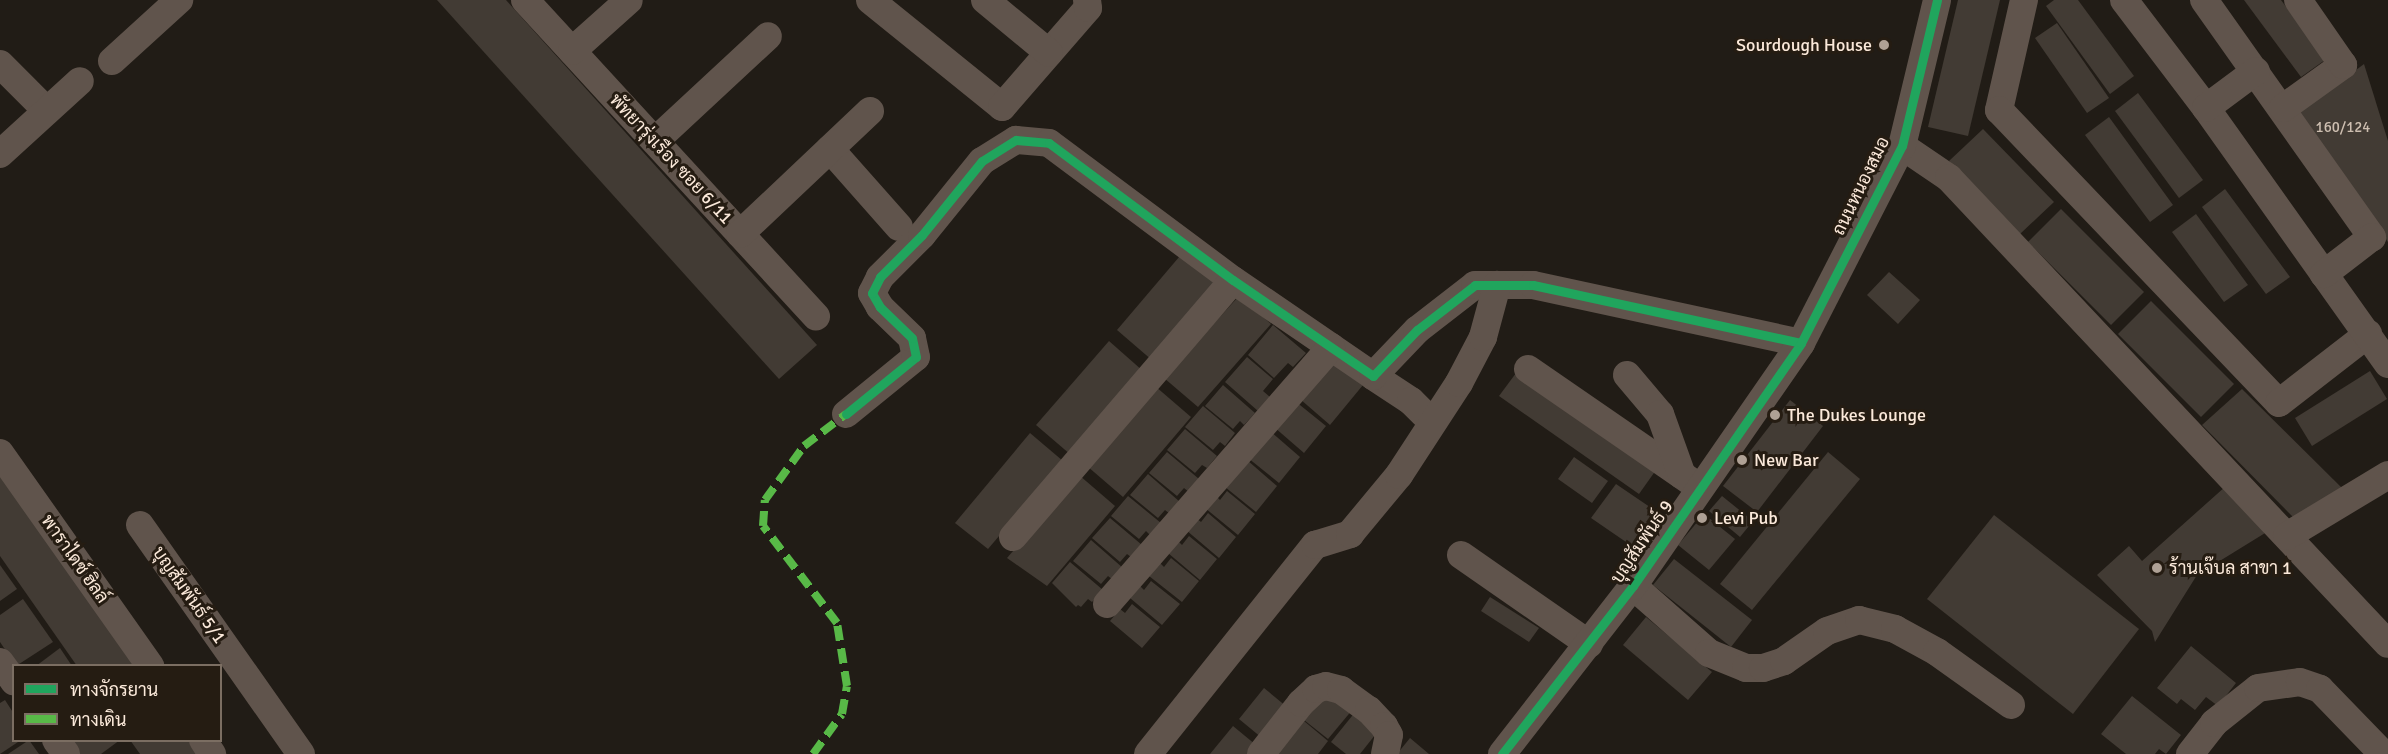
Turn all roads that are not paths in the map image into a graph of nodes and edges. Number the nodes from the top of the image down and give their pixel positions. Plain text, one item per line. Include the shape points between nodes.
1 (179, 0) edge
2 (525, 0) edge
3 (629, 0) edge
4 (870, 0) edge
5 (985, 0) edge
6 (1087, 0) edge
7 (1937, 0) edge
8 (2024, 0) edge
9 (2124, 0) edge
10 (2298, 0) edge
11 (2206, 1) edge
12 (768, 36) dead end
13 (572, 51) junction
14 (1049, 53) junction
15 (112, 61) dead end
16 (0, 64) edge
17 (2256, 72) junction
18 (80, 81) dead end
19 (2206, 108) junction
20 (2283, 108) junction
21 (47, 111) junction
22 (870, 111) dead end
23 (655, 141) junction
24 (1902, 146) junction
25 (830, 149) junction
26 (0, 154) edge
27 (899, 227) dead end
28 (740, 234) junction
29 (2324, 274) junction
30 (1233, 280) junction
31 (1497, 285) junction
32 (816, 317) dead end
33 (2368, 334) junction
34 (1801, 343) junction
35 (1331, 347) junction
36 (2388, 364) edge
37 (1528, 369) dead end
38 (1627, 375) dead end
39 (1373, 376) junction
40 (846, 414) dead end
41 (1432, 422) junction
42 (0, 453) edge
43 (2388, 475) edge
44 (1690, 481) junction
45 (140, 525) dead end
46 (2286, 536) junction
47 (1013, 537) dead end
48 (1461, 555) dead end
49 (1633, 586) junction
50 (1107, 604) dead end
51 (1588, 644) junction
52 (2388, 644) edge
53 (149, 664) edge
54 (2011, 705) dead end
55 (57, 742) edge
56 (66, 754) edge
57 (301, 754) edge
58 (1148, 754) edge
59 (1261, 754) edge
60 (1385, 754) edge
61 (1502, 754) edge
62 (2190, 754) edge
63 (2383, 754) edge

1 - 15 street
2 - 13 street, พัทยารุ่งเรือง ซอย 6/11
3 - 13 street
4 - 14 street via 1002,107
5 - 14 street
6 - 14 street via 1089,8
7 - 24 street, ถนนหนองสมอ
8 - 33 street via 1999,110 2279,403
9 - 19 street
10 - 20 street via 2343,65
11 - 17 street
12 - 23 street
13 - 23 street, พัทยารุ่งเรือง ซอย 6/11
16 - 21 street
17 - 19 street
17 - 20 street
18 - 21 street
19 - 29 street
20 - 29 street via 2372,237
21 - 26 street
22 - 25 street
23 - 28 street, พัทยารุ่งเรือง ซอย 6/11
24 - 34 street, ถนนหนองสมอ
24 - 46 street via 1949,178
25 - 27 street
25 - 28 street
28 - 32 street, พัทยารุ่งเรือง ซอย 6/11
29 - 33 street
30 - 35 street
30 - 40 street via 1049,143 1016,140 982,161 922,235 880,277 872,293 880,308 912,338 916,357
30 - 47 street
31 - 34 street via 1533,285
31 - 39 street via 1475,285 1417,330
31 - 41 street via 1483,337 1459,383
33 - 36 street
34 - 44 street, บุญสัมพันธ์ 9
35 - 39 street
35 - 50 street
37 - 44 street
38 - 44 street via 1660,414
39 - 41 street
41 - 58 street via 1399,475 1350,534 1316,545
42 - 53 street, พาราไดซ์ ฮิลล์
43 - 46 street
44 - 49 street, บุญสัมพันธ์ 9
45 - 57 street, บุญสัมพันธ์ 5/1
46 - 52 street
48 - 51 street
49 - 51 street, บุญสัมพันธ์ 9
49 - 54 street via 1709,653 1746,668 1764,668 1784,661 1827,632 1859,620 1895,629 1937,652
51 - 61 street, บุญสัมพันธ์ 9
55 - 56 street
59 - 60 street via 1301,703 1316,689 1326,686 1341,690 1384,726 1389,735
62 - 63 street via 2214,723 2258,688 2300,682 2320,689

